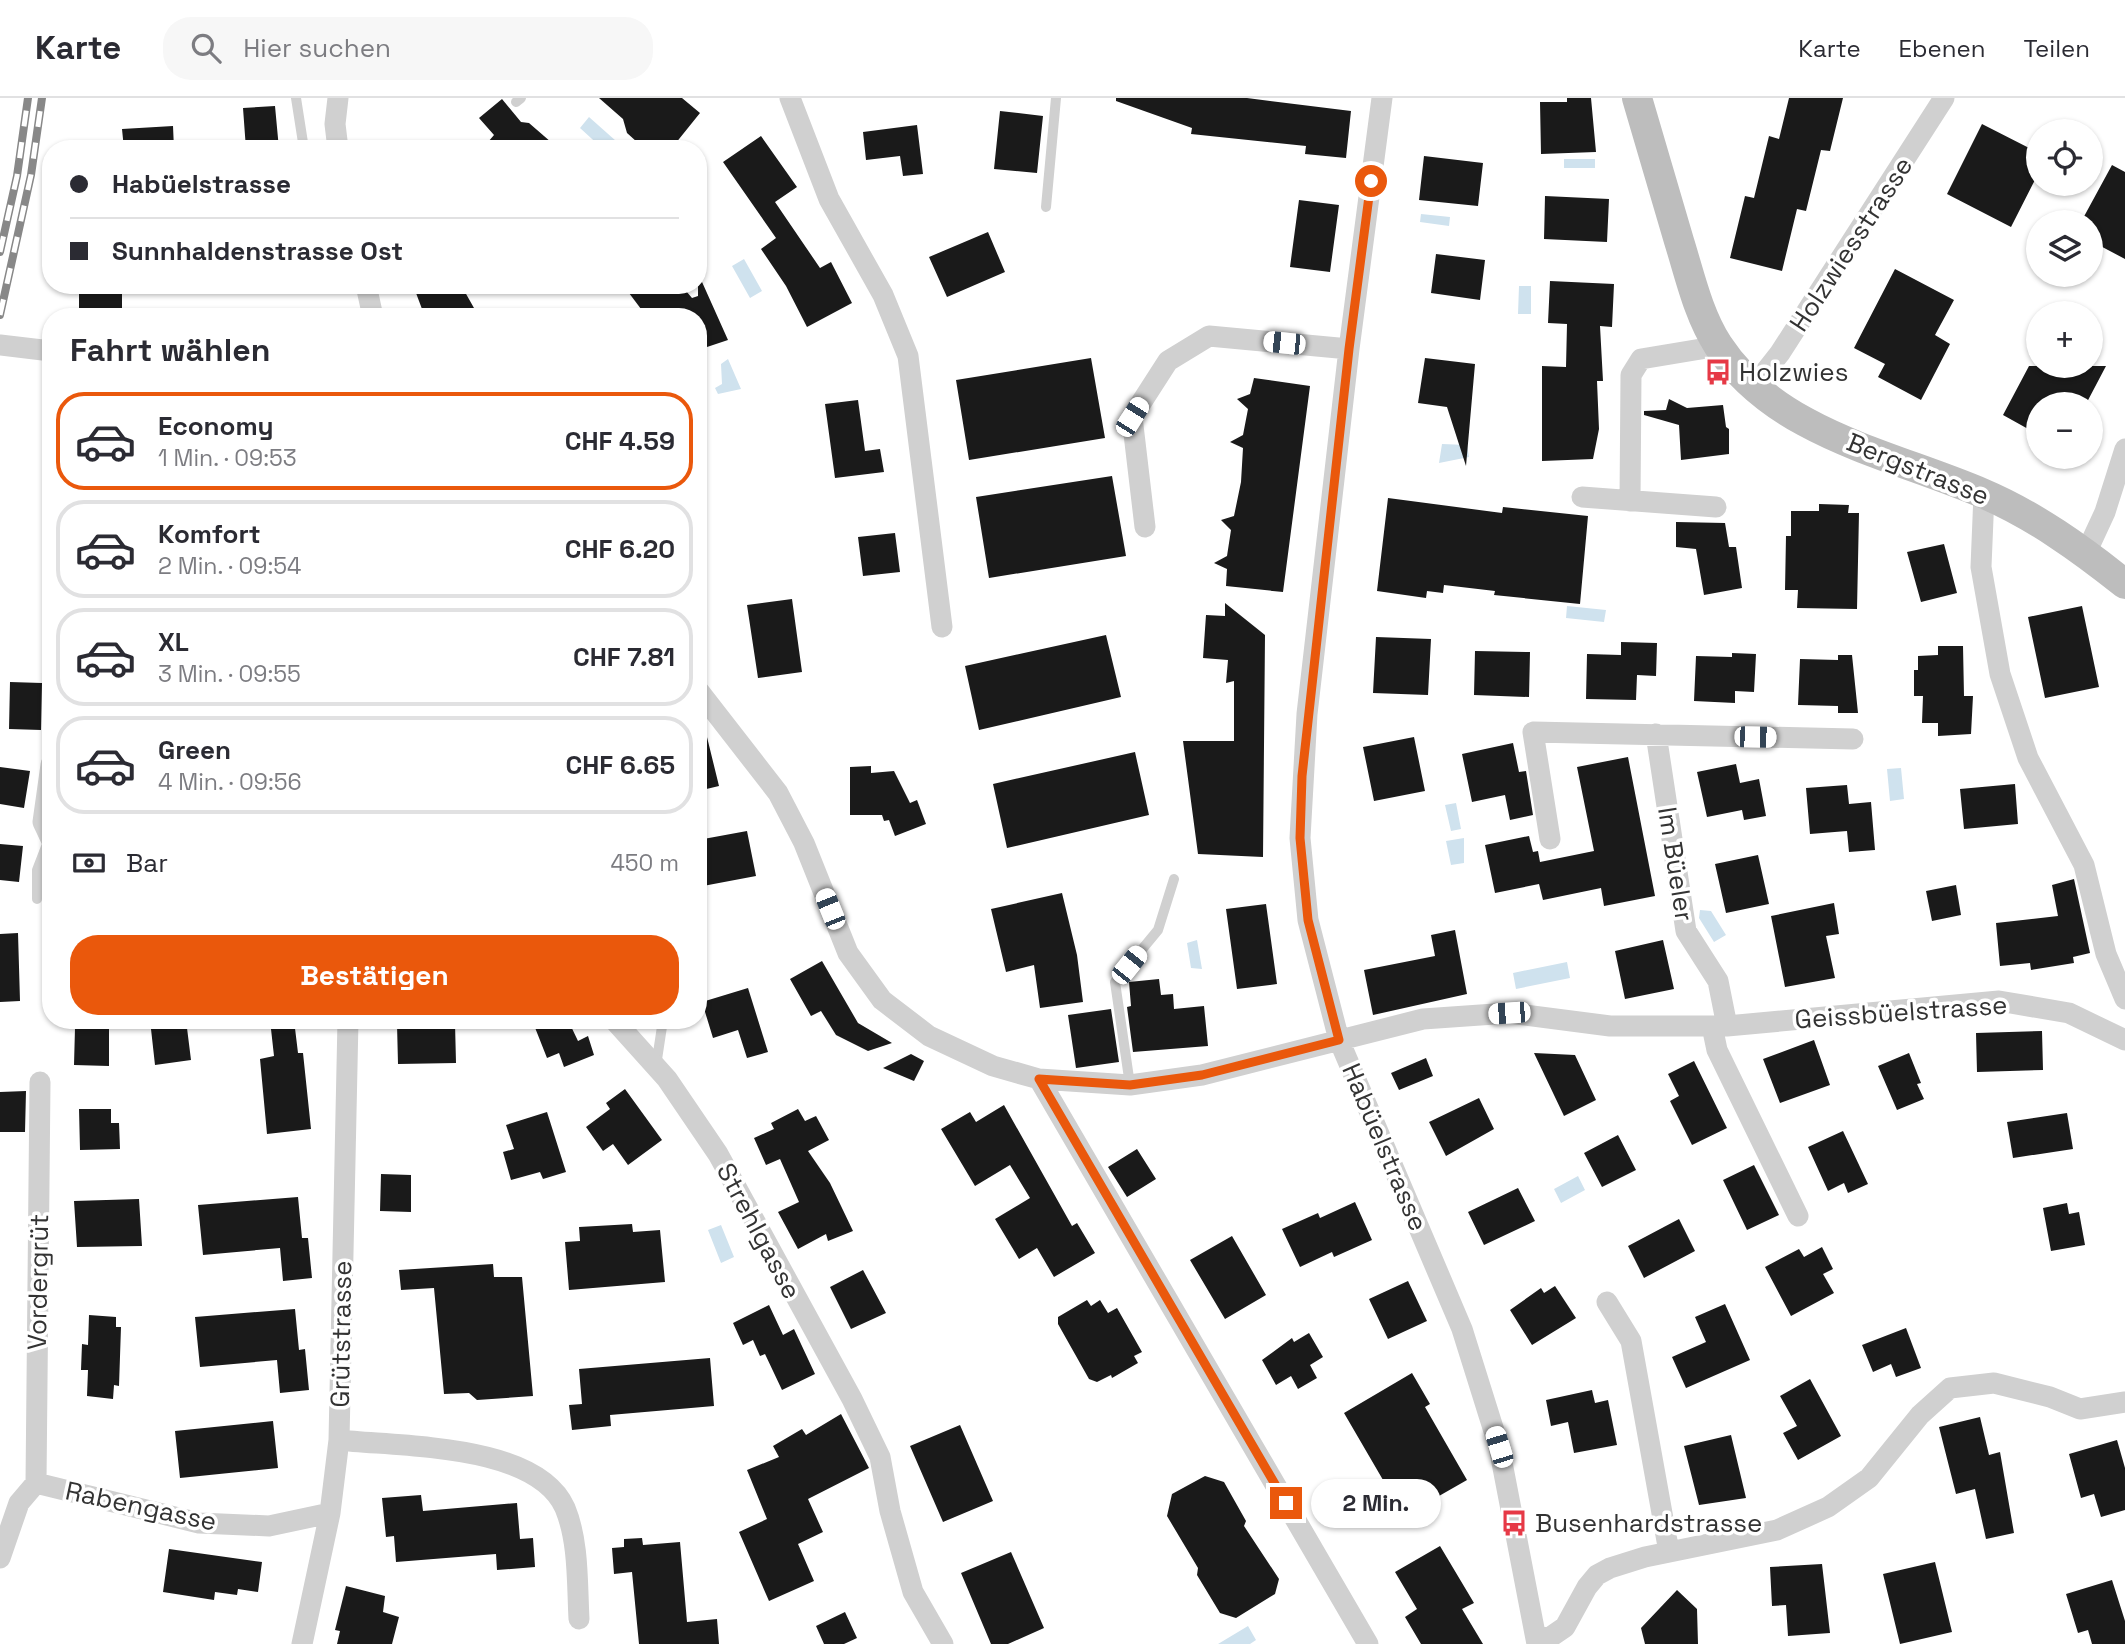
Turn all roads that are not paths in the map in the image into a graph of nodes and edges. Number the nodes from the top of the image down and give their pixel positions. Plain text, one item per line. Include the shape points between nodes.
1 (296, 98) edge
2 (338, 98) edge
3 (790, 98) edge
4 (1056, 98) edge
5 (1382, 98) edge
6 (1637, 98) edge
7 (1944, 98) edge
8 (303, 140) edge
9 (337, 140) edge
10 (1046, 207) dead end
11 (0, 345) edge
12 (1718, 346) junction
13 (1349, 349) junction
14 (42, 350) edge
15 (1754, 386) junction
16 (2125, 449) edge
17 (1984, 494) junction
18 (1582, 497) dead end
19 (1630, 501) junction
20 (1716, 507) dead end
21 (1145, 527) dead end
22 (2086, 553) junction
23 (2125, 584) edge
24 (942, 627) dead end
25 (707, 702) edge
26 (1656, 734) junction
27 (1853, 739) dead end
28 (1549, 839) dead end
29 (42, 858) edge
30 (1174, 879) dead end
31 (37, 899) dead end
32 (2125, 999) edge
33 (1719, 1026) junction
34 (348, 1029) edge
35 (622, 1029) edge
36 (662, 1029) edge
37 (1339, 1040) junction
38 (2125, 1040) edge
39 (656, 1066) junction
40 (1039, 1079) junction
41 (40, 1082) dead end
42 (1130, 1085) junction
43 (1798, 1216) dead end
44 (1607, 1302) dead end
45 (2125, 1402) edge
46 (339, 1440) junction
47 (36, 1483) junction
48 (330, 1513) junction
49 (1670, 1552) junction
50 (0, 1558) edge
51 (579, 1619) dead end
52 (1537, 1642) edge
53 (302, 1644) edge
54 (943, 1644) edge
55 (1368, 1644) edge

1 - 8 lane
2 - 9 street
3 - 24 street via 829,199 883,295 908,356
4 - 10 lane
5 - 13 street, Habüelstrasse
6 - 12 street, Bergstrasse via 1700,308
7 - 15 street, Holzwiesstrasse via 1780,353
11 - 14 street
12 - 15 street, Bergstrasse
12 - 19 street via 1641,359 1631,375
13 - 21 street via 1209,335 1168,361 1132,417
13 - 37 street, Habüelstrasse via 1307,714 1300,838 1308,920
15 - 17 street, Bergstrasse via 1801,421
16 - 22 street
17 - 22 street, Bergstrasse
17 - 32 street via 1981,567 2000,674 2028,758 2084,865 2106,954
18 - 19 street
19 - 20 street
22 - 23 street, Bergstrasse
25 - 40 street, Geissbüelstrasse via 778,793 804,843 848,953 882,1000 929,1036 993,1066
26 - 27 street
26 - 28 street via 1533,732
26 - 33 street, Im Büeler via 1686,931 1718,981
29 - 31 lane via 37,870
30 - 42 lane via 1158,930 1115,982
33 - 37 street, Geissbüelstrasse via 1610,1026 1509,1013 1423,1018
33 - 38 street, Geissbüelstrasse via 1999,1001 2069,1013
33 - 43 street via 1717,1050
34 - 46 street, Grütstrasse
35 - 39 street, Strehlgasse
36 - 39 lane
37 - 42 street, Geissbüelstrasse via 1202,1075
37 - 52 street, Habüelstrasse via 1462,1329 1499,1447
39 - 54 street, Strehlgasse via 718,1154 852,1399 880,1457 913,1592
40 - 42 street, Geissbüelstrasse
40 - 55 street
41 - 47 street, Vordergrüt
44 - 49 street via 1631,1341
45 - 49 street via 2080,1409 1994,1383 1950,1388 1920,1415 1869,1478 1828,1507 1777,1530
46 - 48 street, Grütstrasse
46 - 51 street via 509,1462 542,1481 564,1506 571,1526
47 - 48 street, Rabengasse via 199,1523 269,1526
47 - 50 street, Rabengasse via 19,1503
48 - 53 street, Grütstrasse
49 - 52 street via 1597,1575 1577,1600 1565,1627

